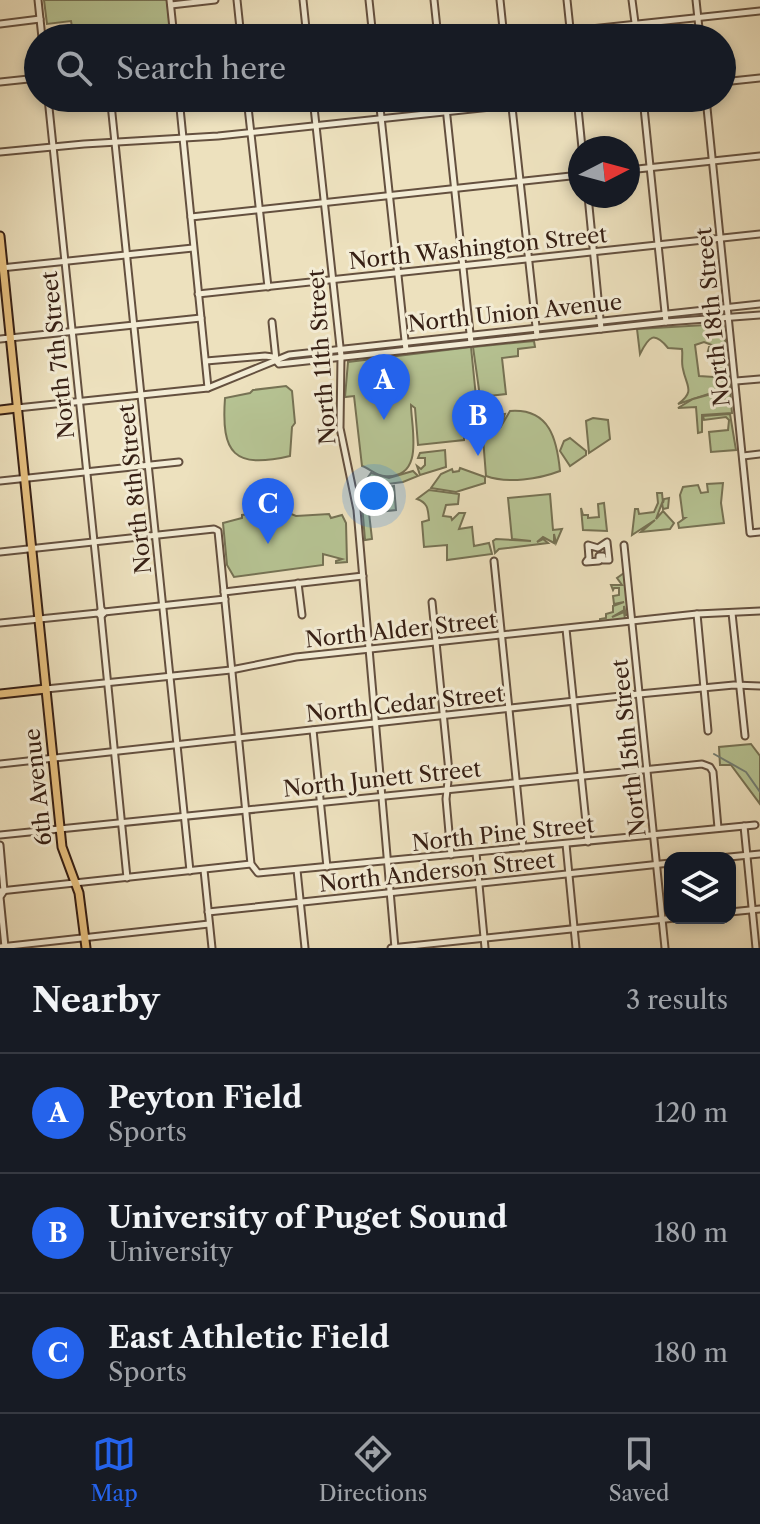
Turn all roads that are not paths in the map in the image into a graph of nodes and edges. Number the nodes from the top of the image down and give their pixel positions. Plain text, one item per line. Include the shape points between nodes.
1 (38, 0) edge
2 (215, 0) edge
3 (237, 0) edge
4 (303, 0) edge
5 (369, 0) edge
6 (434, 0) edge
7 (500, 0) edge
8 (567, 0) edge
9 (632, 0) edge
10 (696, 0) edge
11 (170, 2) edge
12 (760, 11) edge
13 (698, 16) junction
14 (40, 19) junction
15 (0, 24) edge
16 (41, 24) edge
17 (172, 24) edge
18 (240, 24) edge
19 (306, 24) edge
20 (372, 24) edge
21 (437, 24) edge
22 (503, 24) edge
23 (570, 24) edge
24 (635, 24) joint
25 (699, 24) edge
26 (760, 78) edge
27 (24, 79) edge
28 (736, 81) edge
29 (0, 82) edge
30 (49, 112) edge
31 (112, 112) edge
32 (180, 112) edge
33 (249, 112) edge
34 (314, 112) edge
35 (381, 112) edge
36 (437, 112) edge
37 (446, 112) edge
38 (512, 112) edge
39 (578, 112) edge
40 (645, 112) edge
41 (708, 112) edge
42 (382, 118) junction
43 (316, 126) junction
44 (251, 132) junction
45 (581, 136) edge
46 (183, 139) junction
47 (115, 143) junction
48 (53, 146) junction
49 (0, 152) edge
50 (760, 156) edge
51 (713, 161) junction
52 (651, 168) junction
53 (640, 169) edge
54 (568, 176) edge
55 (520, 182) junction
56 (454, 189) junction
57 (390, 196) junction
58 (325, 203) junction
59 (589, 208) edge
60 (259, 210) junction
61 (191, 217) junction
62 (760, 234) edge
63 (0, 236) edge
64 (721, 237) junction
65 (658, 245) junction
66 (193, 248) junction
67 (593, 252) junction
68 (127, 255) junction
69 (528, 259) junction
70 (65, 261) junction
71 (463, 267) junction
72 (2, 268) edge
73 (398, 273) junction
74 (333, 280) junction
75 (268, 287) junction
76 (198, 294) junction
77 (760, 304) edge
78 (728, 307) junction
79 (665, 312) junction
80 (760, 315) edge
81 (729, 317) junction
82 (201, 318) junction
83 (600, 320) junction
84 (272, 322) dead end
85 (666, 322) junction
86 (134, 325) junction
87 (535, 327) junction
88 (601, 329) junction
89 (72, 332) junction
90 (470, 335) junction
91 (537, 336) junction
92 (10, 338) junction
93 (0, 339) edge
94 (405, 341) junction
95 (471, 343) junction
96 (340, 348) junction
97 (406, 350) junction
98 (341, 356) junction
99 (206, 361) junction
100 (277, 361) junction
101 (760, 379) edge
102 (736, 381) junction
103 (208, 388) junction
104 (141, 395) junction
105 (79, 402) junction
106 (17, 408) junction
107 (0, 410) edge
108 (760, 454) edge
109 (743, 456) junction
110 (179, 462) dead end
111 (148, 465) junction
112 (86, 472) junction
113 (25, 478) junction
114 (0, 481) edge
115 (760, 532) edge
116 (155, 536) junction
117 (94, 542) junction
118 (607, 542) joint
119 (624, 545) dead end
120 (32, 549) junction
121 (0, 552) edge
122 (494, 561) dead end
123 (363, 576) junction
124 (298, 583) junction
125 (224, 596) junction
126 (432, 602) dead end
127 (162, 606) junction
128 (760, 611) edge
129 (101, 612) junction
130 (732, 613) junction
131 (697, 614) junction
132 (302, 615) dead end
133 (39, 619) junction
134 (632, 622) junction
135 (0, 623) edge
136 (566, 629) junction
137 (501, 636) junction
138 (437, 642) junction
139 (370, 649) junction
140 (231, 670) junction
141 (170, 676) junction
142 (108, 682) junction
143 (740, 686) junction
144 (760, 686) edge
145 (704, 688) junction
146 (46, 689) junction
147 (0, 694) edge
148 (639, 694) junction
149 (573, 701) junction
150 (509, 708) junction
151 (444, 716) junction
152 (376, 724) junction
153 (313, 730) junction
154 (708, 731) dead end
155 (745, 736) dead end
156 (237, 738) junction
157 (177, 745) junction
158 (115, 752) junction
159 (53, 758) junction
160 (0, 764) edge
161 (647, 768) junction
162 (581, 775) junction
163 (516, 782) junction
164 (448, 789) junction
165 (382, 796) junction
166 (320, 802) junction
167 (246, 810) junction
168 (184, 816) junction
169 (122, 823) junction
170 (755, 825) dead end
171 (744, 826) junction
172 (718, 828) junction
173 (60, 829) junction
174 (0, 835) edge
175 (654, 836) junction
176 (588, 842) junction
177 (566, 844) junction
178 (0, 845) edge
179 (523, 848) junction
180 (476, 853) junction
181 (760, 854) edge
182 (451, 855) junction
183 (747, 855) junction
184 (736, 856) edge
185 (387, 861) junction
186 (664, 863) edge
187 (657, 864) junction
188 (252, 867) junction
189 (327, 867) junction
190 (204, 870) junction
191 (297, 870) junction
192 (190, 871) junction
193 (568, 874) junction
194 (127, 878) junction
195 (76, 883) junction
196 (479, 883) junction
197 (2, 891) edge
198 (390, 893) junction
199 (300, 902) junction
200 (760, 909) edge
201 (752, 910) junction
202 (736, 911) edge
203 (208, 912) junction
204 (662, 919) junction
205 (209, 924) junction
206 (574, 929) junction
207 (85, 938) junction
208 (484, 938) junction
209 (4, 947) edge
210 (86, 948) edge
211 (212, 948) edge
212 (305, 948) edge
213 (394, 948) edge
214 (485, 948) edge
215 (576, 948) edge
216 (665, 948) edge
217 (756, 948) edge

1 - 14 street
2 - 11 street
3 - 18 street
4 - 19 street
5 - 20 street
6 - 21 street
7 - 22 street
8 - 23 street
9 - 24 street
10 - 13 street
11 - 17 street
12 - 13 street
13 - 24 street
13 - 25 street
14 - 15 street
14 - 16 street
26 - 28 street
27 - 29 street
30 - 48 street, North 7th Street
31 - 47 street, North 8th Street
32 - 46 street
33 - 44 street
34 - 43 street, North 11th Street
35 - 42 street
36 - 42 street
37 - 56 street
38 - 55 street
39 - 45 street
40 - 52 street
41 - 51 street, North 18th Street
42 - 43 street
42 - 57 street
43 - 44 street
43 - 58 street, North 11th Street
44 - 46 street
44 - 60 street
46 - 47 street
46 - 61 street
47 - 48 street
47 - 68 street, North 8th Street
48 - 49 street
48 - 70 street, North 7th Street
50 - 51 street
51 - 52 street
51 - 64 street, North 18th Street
52 - 53 street
52 - 65 street
54 - 55 street
55 - 56 street
55 - 69 street
56 - 57 street
56 - 71 street
57 - 58 street
57 - 73 street
58 - 60 street
58 - 74 street, North 11th Street
59 - 67 street
60 - 61 street
60 - 75 street
61 - 66 street
62 - 64 street, North Washington Street
63 - 72 main road, 6th Avenue
64 - 65 street, North Washington Street
64 - 78 street, North 18th Street
65 - 67 street, North Washington Street
65 - 79 street
66 - 68 street
66 - 76 street
67 - 69 street, North Washington Street
67 - 83 street
68 - 70 street
68 - 86 street, North 8th Street
69 - 71 street, North Washington Street
69 - 87 street
70 - 72 street
70 - 89 street, North 7th Street
71 - 73 street, North Washington Street
71 - 90 street
72 - 92 main road, 6th Avenue
73 - 74 street, North Washington Street
73 - 94 street
74 - 75 street, North Washington Street
74 - 96 street, North 11th Street
75 - 76 street, North Washington Street
76 - 82 street
77 - 78 street, North Union Avenue
78 - 79 street, North Union Avenue
78 - 81 street, North 18th Street
79 - 83 street, North Union Avenue
79 - 85 street
80 - 81 street, North Union Avenue
81 - 85 street, North Union Avenue
81 - 102 street, North 18th Street
82 - 86 street
82 - 99 street
83 - 87 street, North Union Avenue
83 - 88 street
84 - 100 street
85 - 88 street, North Union Avenue
86 - 89 street
86 - 104 street, North 8th Street
87 - 90 street, North Union Avenue
87 - 91 street
88 - 91 street, North Union Avenue
89 - 92 street
89 - 105 street, North 7th Street
90 - 94 street, North Union Avenue
90 - 95 street
91 - 95 street, North Union Avenue
92 - 93 street
92 - 106 main road, 6th Avenue
94 - 96 street, North Union Avenue
94 - 97 street
95 - 97 street, North Union Avenue
96 - 98 street, North 11th Street
96 - 100 street, North Union Avenue
97 - 98 street, North Union Avenue
98 - 100 street, North Union Avenue
98 - 123 street, North 11th Street via 340,428 357,510
99 - 100 street, North Union Avenue via 265,356
99 - 103 street
100 - 103 street, North Union Avenue
101 - 102 street
102 - 109 street, North 18th Street
103 - 104 street, North Union Avenue
104 - 105 street, North Union Avenue
104 - 111 street, North 8th Street
105 - 106 street, North Union Avenue
105 - 112 street, North 7th Street
106 - 107 main road
106 - 113 main road, 6th Avenue
108 - 109 street
109 - 115 street, North 18th Street via 750,533
110 - 111 street
111 - 112 street
111 - 116 street, North 8th Street
112 - 113 street
112 - 117 street, North 7th Street
113 - 114 street
113 - 120 main road, 6th Avenue
116 - 117 street
116 - 125 street via 216,530
116 - 127 street, North 8th Street
117 - 120 street
117 - 129 street, North 7th Street
118 - 118 street via 598,548 588,545 586,562 599,561 599,556 609,560
119 - 134 street, North 15th Street
120 - 121 street
120 - 133 main road, 6th Avenue
122 - 137 street
123 - 124 street
123 - 139 street, North 11th Street
124 - 125 street
124 - 132 street
125 - 127 street
125 - 140 street
126 - 138 street
127 - 129 street
127 - 141 street, North 8th Street
128 - 130 street, North Alder Street
129 - 133 street
129 - 142 street, North 7th Street
130 - 131 street, North Alder Street
130 - 143 street
131 - 134 street, North Alder Street
131 - 145 street
133 - 135 street
133 - 146 main road, 6th Avenue
134 - 136 street, North Alder Street
134 - 148 street, North 15th Street
136 - 137 street, North Alder Street
136 - 149 street
137 - 138 street, North Alder Street
137 - 150 street
138 - 139 street, North Alder Street
138 - 151 street
139 - 140 street, North Alder Street
139 - 152 street, North 11th Street
140 - 141 street, North Alder Street
140 - 156 street
141 - 142 street, North Alder Street
141 - 157 street, North 8th Street
142 - 146 street, North Alder Street
142 - 158 street, North 7th Street
143 - 144 street, North Cedar Street
143 - 145 street, North Cedar Street
143 - 155 street
145 - 148 street, North Cedar Street
145 - 154 street
146 - 147 main road
146 - 159 main road, 6th Avenue
148 - 149 street, North Cedar Street
148 - 161 street, North 15th Street
149 - 150 street, North Cedar Street
149 - 162 street
150 - 151 street, North Cedar Street
150 - 163 street
151 - 152 street, North Cedar Street
151 - 164 street
152 - 153 street, North Cedar Street
152 - 165 street, North 11th Street
153 - 156 street, North Cedar Street
153 - 166 street
156 - 157 street, North Cedar Street
156 - 167 street
157 - 158 street, North Cedar Street
157 - 168 street, North 8th Street
158 - 159 street, North Cedar Street
158 - 169 street, North 7th Street
159 - 160 street, North Cedar Street
159 - 173 main road, 6th Avenue
161 - 162 street, North Junett Street
161 - 172 street, North Junett Street via 708,765
161 - 175 street, North 15th Street
162 - 163 street, North Junett Street
162 - 176 street
163 - 164 street, North Junett Street
163 - 179 street
164 - 165 street, North Junett Street
164 - 182 street
165 - 166 street, North Junett Street
165 - 185 street, North 11th Street
166 - 167 street, North Junett Street
166 - 189 street
167 - 168 street, North Junett Street
167 - 188 street
168 - 169 street, North Junett Street
168 - 192 street, North 8th Street
169 - 173 street, North Junett Street
169 - 194 street, North 7th Street
170 - 171 street, North Pine Street
171 - 172 street, North Pine Street
171 - 183 street
172 - 175 street, North Pine Street
173 - 174 street, North Junett Street
173 - 195 main road, 6th Avenue
175 - 176 street, North Pine Street
175 - 187 street, North 15th Street
176 - 177 street, North Pine Street
177 - 179 street, North Pine Street
177 - 193 street
178 - 197 street
179 - 180 street, North Pine Street
180 - 182 street, North Pine Street
180 - 196 street
181 - 183 street
182 - 185 street, North Pine Street
183 - 184 street
183 - 201 street
185 - 189 street, North Pine Street
185 - 198 street, North 11th Street
186 - 187 street, North Anderson Street
187 - 193 street, North Anderson Street
187 - 204 street, North 15th Street
188 - 190 street, North Pine Street
188 - 191 street, North Pine Street via 262,873
189 - 191 street, North Pine Street
190 - 192 street, North Pine Street
190 - 203 street
191 - 199 street
192 - 194 street, North Pine Street
193 - 196 street, North Anderson Street
193 - 206 street
194 - 195 street, North Pine Street
195 - 197 street, North Pine Street
195 - 207 main road, 6th Avenue
196 - 198 street, North Anderson Street
196 - 208 street
197 - 209 street
198 - 199 street, North Anderson Street
198 - 213 street, North 11th Street
199 - 203 street, North Anderson Street
199 - 212 street
200 - 201 street
201 - 202 street
201 - 217 street
203 - 205 street
204 - 206 street
204 - 216 street, North 15th Street
205 - 207 street
205 - 211 street
206 - 208 street
206 - 215 street
207 - 209 street
207 - 210 main road, 6th Avenue
208 - 213 street
208 - 214 street

